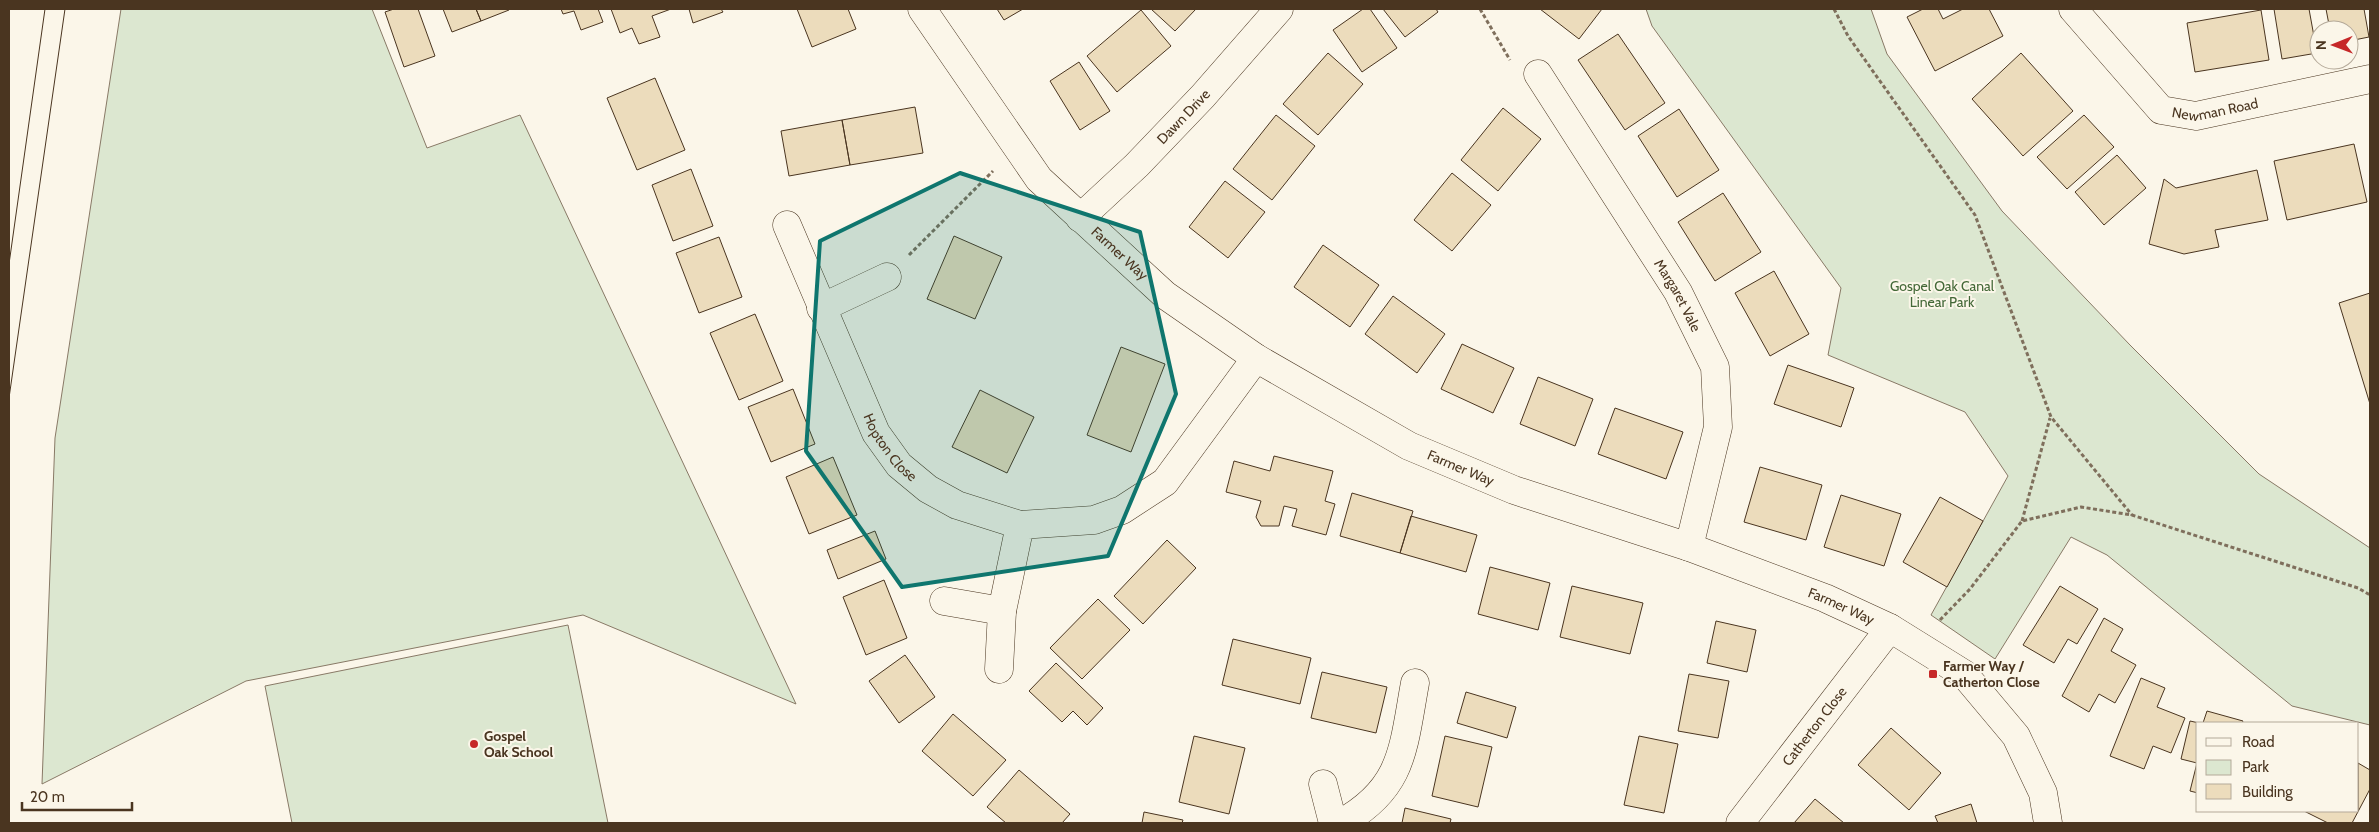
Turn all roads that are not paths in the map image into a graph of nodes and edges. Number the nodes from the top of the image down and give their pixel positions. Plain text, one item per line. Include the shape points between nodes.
1 (922, 9) edge
2 (1279, 9) edge
3 (2073, 9) edge
4 (1538, 74) road end
5 (2370, 80) edge
6 (1080, 218) junction
7 (787, 225) dead end
8 (887, 276) road end
9 (821, 308) junction
10 (1256, 358) junction
11 (1020, 525) junction
12 (1690, 547) junction
13 (944, 601) dead end
14 (1002, 611) junction
15 (1890, 628) junction
16 (999, 669) dead end
17 (1415, 684) dead end
18 (1323, 784) dead end
19 (1333, 823) edge
20 (1341, 823) edge
21 (1740, 823) edge
22 (2048, 823) edge

1 - 6 street, Farmer Way via 1039,179
2 - 6 street, Dawn Drive via 1204,96
3 - 5 street, Newman Road via 2161,110 2196,116
4 - 12 street, Margaret Vale via 1678,292 1715,367 1718,427
6 - 10 street, Farmer Way via 1165,295
7 - 9 street, Hopton Close
8 - 9 street
9 - 11 street, Hopton Close via 876,433 899,465 928,489 957,505
10 - 11 street, Hopton Close via 1165,482 1122,510 1094,520
10 - 12 street, Farmer Way via 1409,446 1514,490
11 - 14 street
12 - 15 street, Farmer Way via 1825,598
13 - 14 street
14 - 16 street
15 - 21 street, Catherton Close
15 - 22 street, Farmer Way via 1964,674 2016,736 2043,793
17 - 20 street via 1400,760 1379,795 1362,811
18 - 19 street

